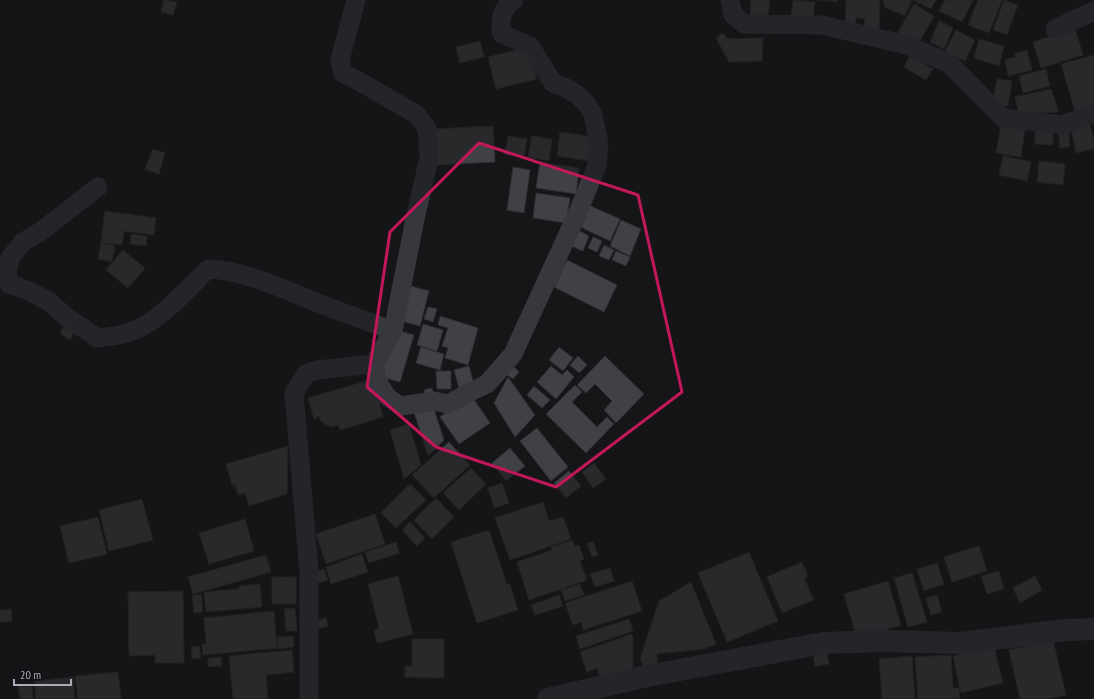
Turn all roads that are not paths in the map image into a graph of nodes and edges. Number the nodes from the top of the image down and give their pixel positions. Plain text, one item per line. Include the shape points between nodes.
1 (356, 0) edge
2 (514, 0) edge
3 (730, 0) edge
4 (1094, 11) edge
5 (1055, 29) dead end
6 (1094, 113) edge
7 (98, 187) dead end
8 (393, 331) junction
9 (374, 364) junction
10 (1094, 629) edge
11 (309, 699) edge
12 (548, 699) edge

1 - 8 street via 340,60 343,73 416,114 427,128 429,158
2 - 9 street via 504,9 500,26 502,34 530,46 553,83 576,94 593,114 599,144 597,165 592,178 513,354 487,384 448,404 434,401 401,406 388,398 377,381
3 - 6 street via 733,15 744,24 822,25 914,48 950,64 1003,118 1062,125
4 - 5 street
7 - 8 street via 23,242 10,258 7,273 9,284 50,302 97,338 128,333 145,325 175,303 208,269 274,285
8 - 9 street
9 - 11 street via 317,370 306,374 294,393 309,572
10 - 12 street via 961,643 824,643 647,676

